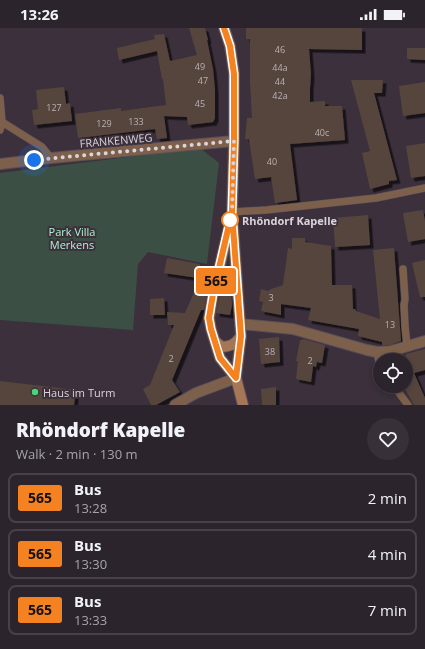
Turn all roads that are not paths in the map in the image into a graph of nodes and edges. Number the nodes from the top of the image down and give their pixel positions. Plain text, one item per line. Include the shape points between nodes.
1 (224, 28) edge
2 (0, 98) edge
3 (2, 122) junction
4 (0, 130) edge
5 (234, 141) junction
6 (51, 158) junction
7 (0, 164) edge
8 (425, 188) edge
9 (232, 212) junction
10 (403, 269) dead end
11 (240, 324) junction
12 (241, 336) junction
13 (215, 341) junction
14 (425, 341) edge
15 (407, 346) junction
16 (377, 352) joint
17 (236, 378) junction
18 (399, 393) edge
19 (175, 405) edge
20 (243, 405) edge
21 (408, 405) edge

1 - 5 main road via 230,46 234,74
2 - 3 lane
3 - 4 lane
3 - 6 lane via 42,147
5 - 6 street, FRANKENWEG
5 - 9 main road
6 - 7 street, FRANKENWEG
8 - 9 lane via 376,198
9 - 11 main road
9 - 13 main road via 209,318
10 - 15 lane
11 - 12 main road
11 - 16 street via 293,329
12 - 13 main road via 237,342 228,346 222,347
12 - 17 main road
13 - 17 main road via 220,358
14 - 15 street
15 - 16 street
17 - 19 street via 196,393
17 - 20 main road
18 - 21 lane

